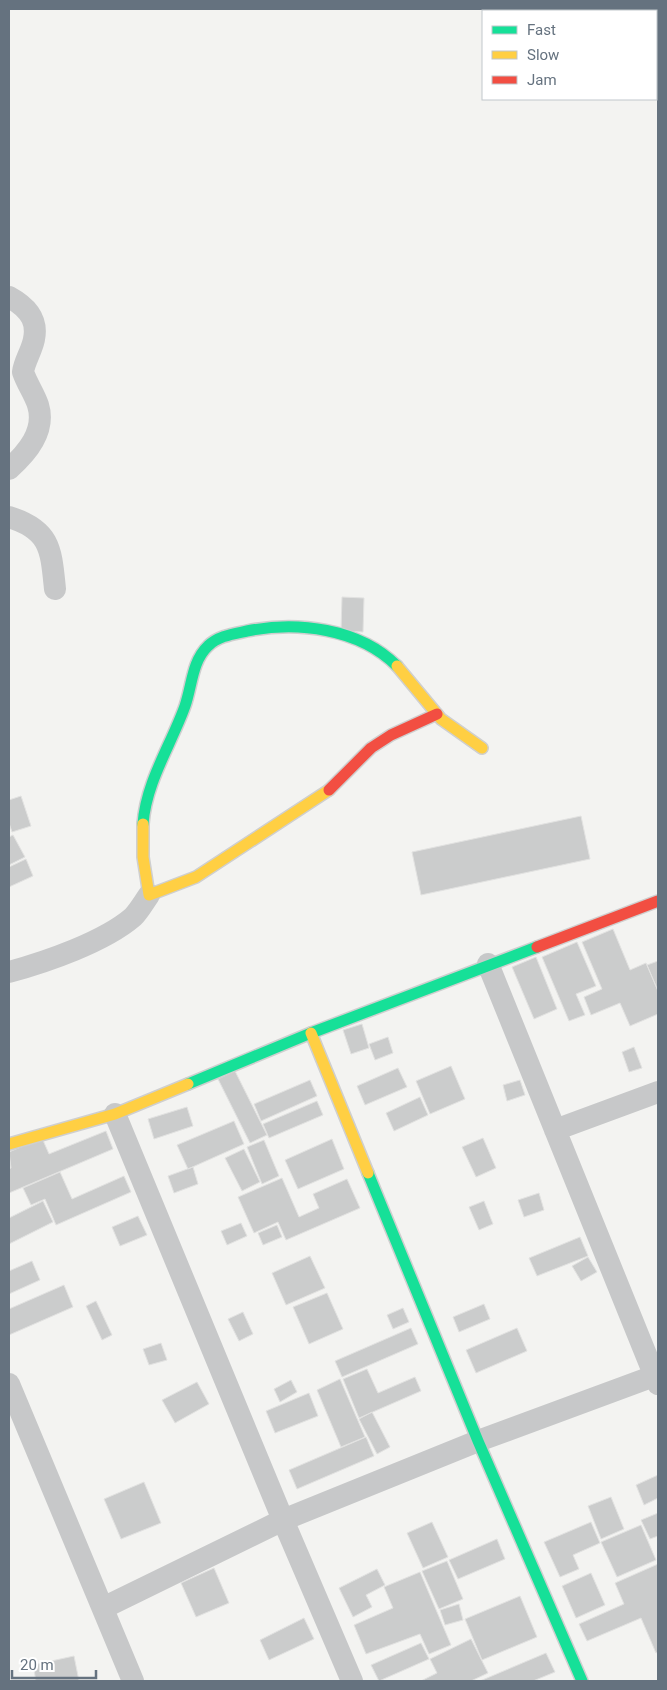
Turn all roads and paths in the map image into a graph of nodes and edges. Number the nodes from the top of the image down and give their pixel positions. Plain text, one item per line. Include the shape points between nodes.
1 (9, 297) edge
2 (9, 469) edge
3 (9, 517) edge
4 (55, 589) dead end
5 (437, 714) junction
6 (482, 748) dead end
7 (149, 895) junction
8 (658, 901) edge
9 (488, 964) junction
10 (9, 972) edge
11 (311, 1033) junction
12 (658, 1092) edge
13 (115, 1114) junction
14 (555, 1130) junction
15 (9, 1144) edge
16 (656, 1380) edge
17 (9, 1384) edge
18 (478, 1441) junction
19 (283, 1520) junction
20 (103, 1608) junction
21 (124, 1675) edge
22 (352, 1681) edge
23 (582, 1681) edge

1 - 2 street via 32,315 35,332 23,372 41,417 30,447
3 - 4 street via 36,530 48,541
5 - 6 street
5 - 7 street via 370,748 335,786 225,860 196,877
5 - 7 street via 410,678 390,659 373,646 351,637 328,630 270,626 220,638 205,648 199,659 182,715 147,799 142,838
7 - 10 street via 134,916 99,939 44,962
8 - 9 street
9 - 11 street
9 - 14 street
11 - 13 street
11 - 18 street
12 - 14 street
13 - 15 street
13 - 19 street
14 - 16 street
16 - 18 street
17 - 20 street
18 - 19 street
18 - 23 street
19 - 20 street
19 - 22 street
20 - 21 street

